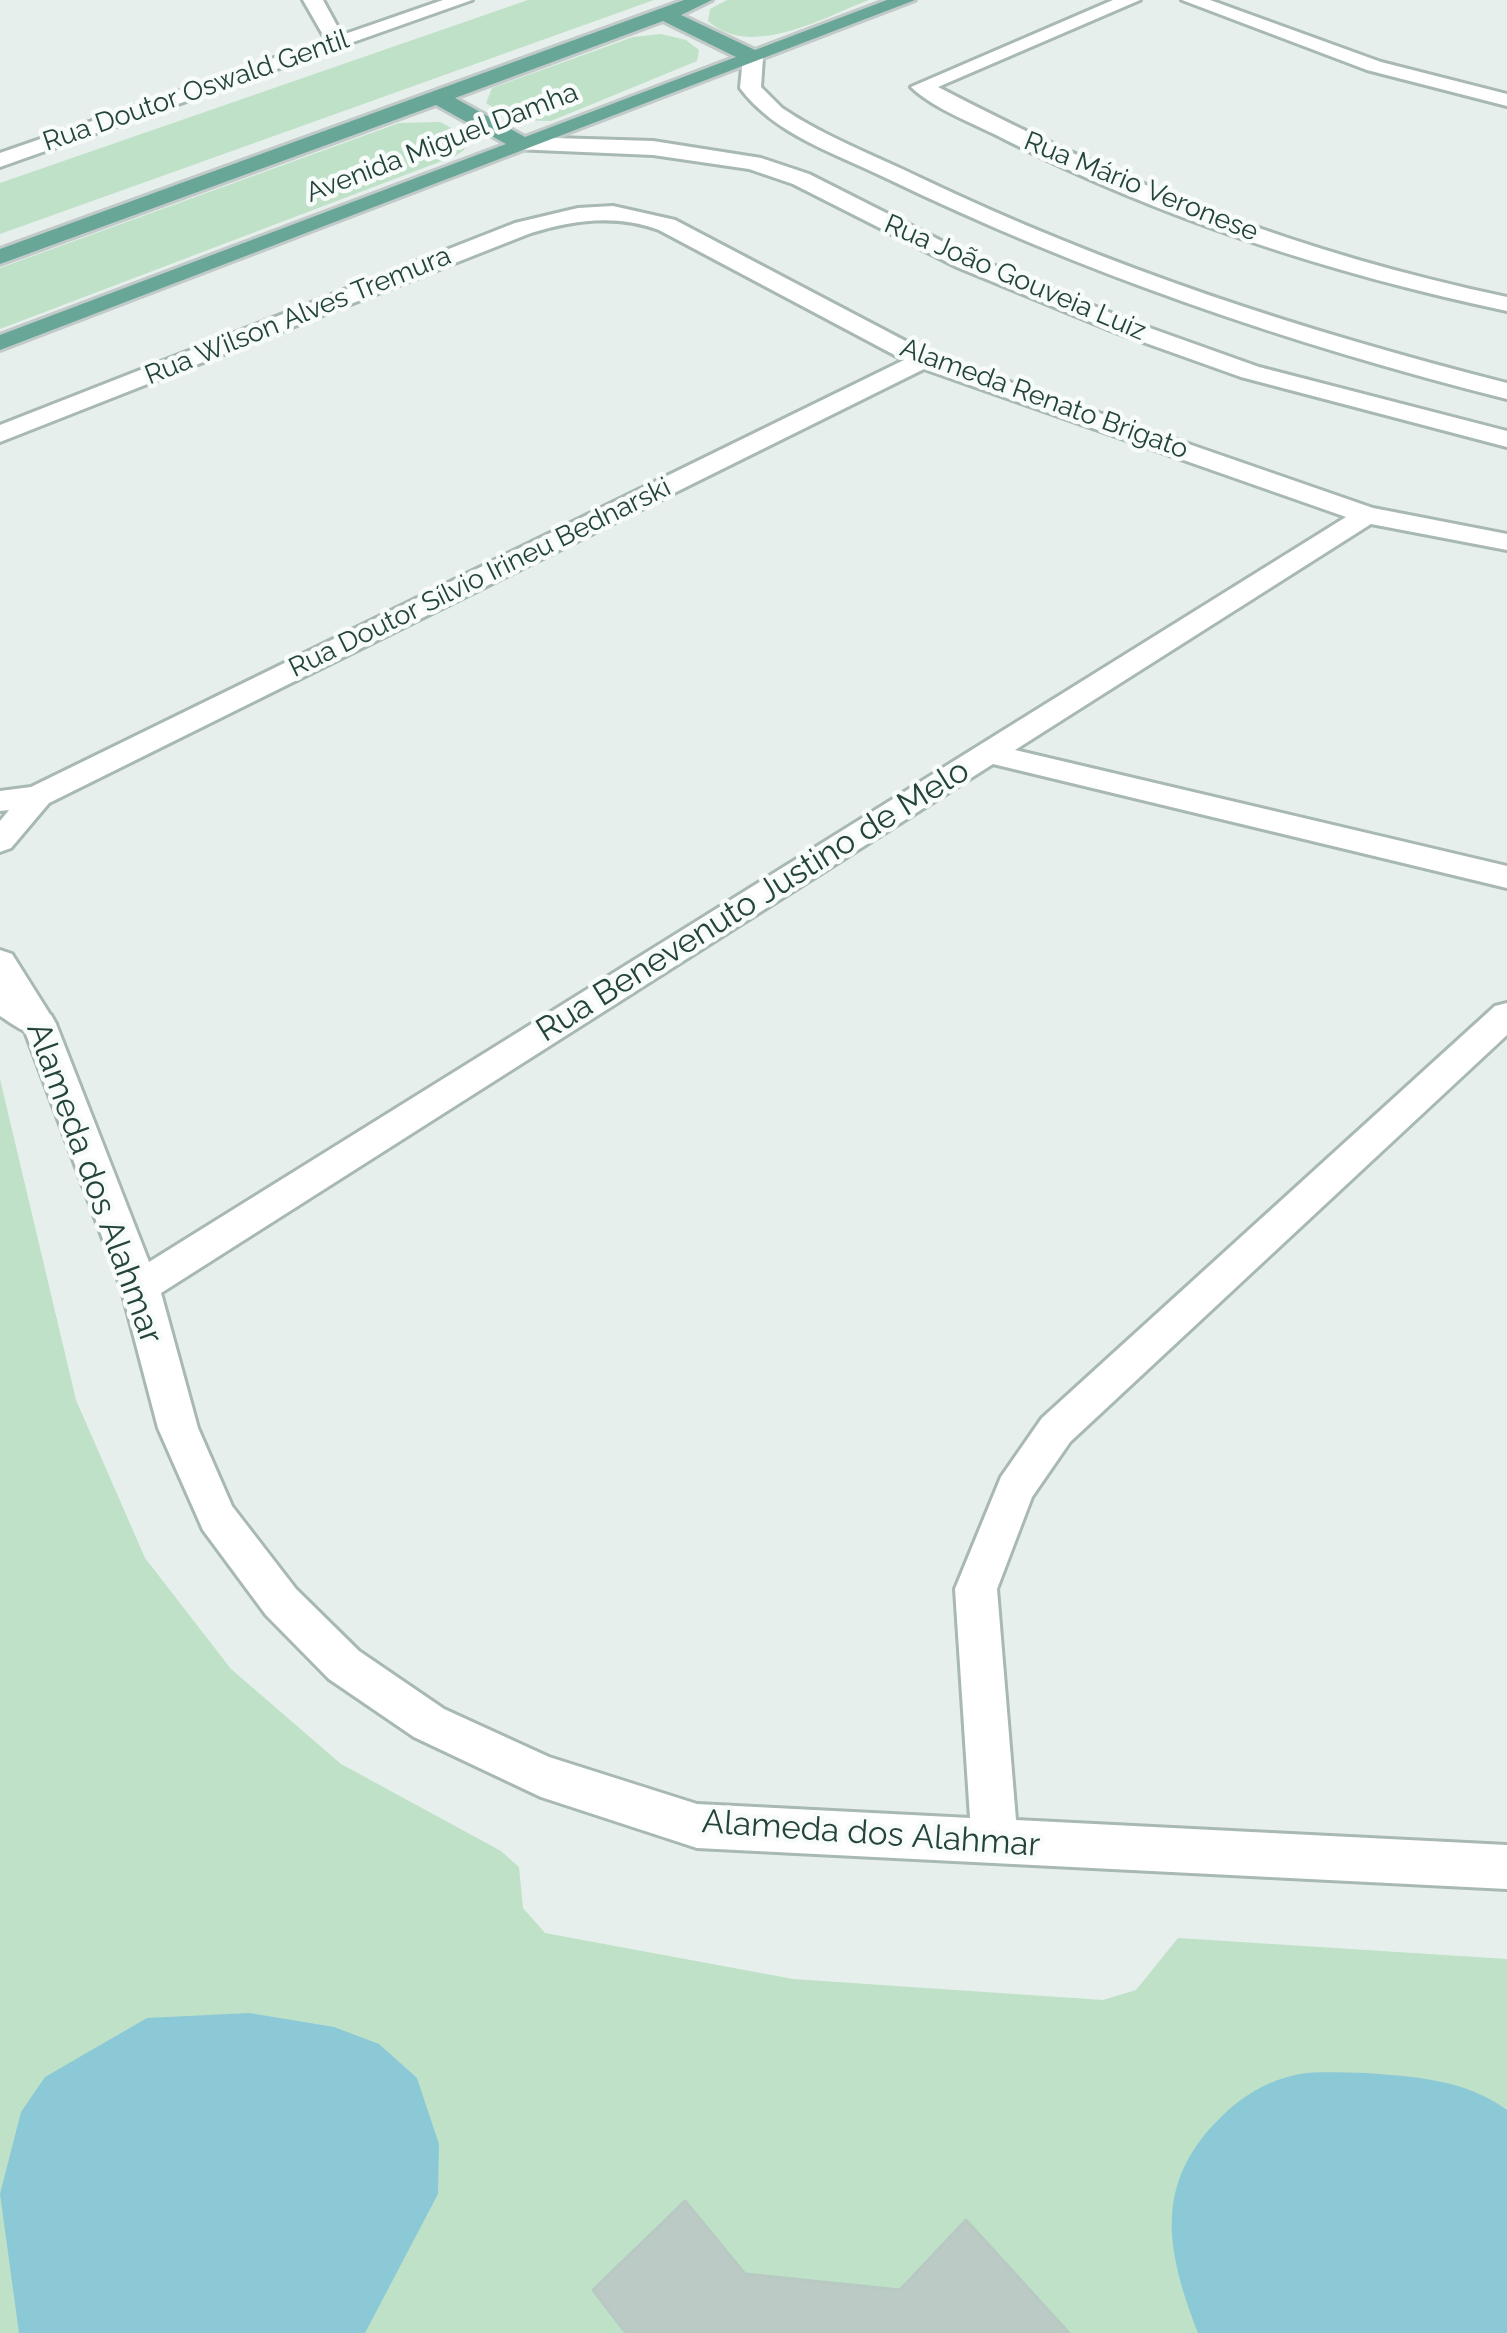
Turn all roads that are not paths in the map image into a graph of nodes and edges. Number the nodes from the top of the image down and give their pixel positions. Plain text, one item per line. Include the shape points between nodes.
1 (313, 0) edge
2 (462, 0) edge
3 (702, 0) edge
4 (905, 0) edge
5 (1130, 0) edge
6 (1192, 0) edge
7 (664, 14) junction
8 (336, 41) junction
9 (753, 57) junction
10 (440, 98) junction
11 (1507, 100) edge
12 (522, 144) junction
13 (0, 160) edge
14 (600, 211) joint
15 (0, 257) edge
16 (1507, 304) edge
17 (0, 343) edge
18 (923, 360) junction
19 (1507, 391) edge
20 (0, 434) edge
21 (1507, 440) edge
22 (1367, 515) junction
23 (1507, 542) edge
24 (987, 753) junction
25 (38, 796) junction
26 (0, 801) edge
27 (0, 841) edge
28 (1507, 877) edge
29 (0, 962) edge
30 (0, 1000) edge
31 (1507, 1015) edge
32 (39, 1024) junction
33 (140, 1287) junction
34 (995, 1844) junction
35 (1507, 1867) edge

1 - 8 street
2 - 8 street, Rua Doutor Oswald Gentil
3 - 7 main road, Avenida Miguel Damha
4 - 9 main road, Avenida Miguel Damha
5 - 16 street, Rua Mário Veronese via 921,87 1055,157 1214,224
6 - 11 street via 1374,66
7 - 9 main road
7 - 10 main road, Avenida Miguel Damha
8 - 13 street, Rua Doutor Oswald Gentil
9 - 12 main road, Avenida Miguel Damha
9 - 19 street, Rua João Gouveia Luiz via 749,88 782,117 1015,231 1276,330
10 - 12 main road
10 - 15 main road, Avenida Miguel Damha
12 - 17 main road, Avenida Miguel Damha
12 - 21 street, Rua João Gouveia Luiz via 653,148 753,163 1124,327 1250,372
14 - 18 street, Alameda Renato Brigato via 667,225
14 - 20 street, Rua Wilson Alves Tremura via 523,227
18 - 22 street, Alameda Renato Brigato
18 - 25 street, Rua Doutor Sílvio Irineu Bednarski
22 - 23 street, Alameda Renato Brigato
22 - 24 street, Rua Benevenuto Justino de Melo
24 - 28 street
24 - 33 street, Rua Benevenuto Justino de Melo
25 - 26 street, Rua Doutor Sílvio Irineu Bednarski
25 - 27 street, Rua Doutor Sílvio Irineu Bednarski
29 - 32 street, Alameda dos Alahmar
30 - 32 street
31 - 34 street via 1056,1430 1015,1490 976,1589
32 - 33 street, Alameda dos Alahmar
33 - 34 street, Alameda dos Alahmar via 178,1428 217,1516 281,1602 344,1665 429,1723 541,1776 697,1826
34 - 35 street, Alameda dos Alahmar

